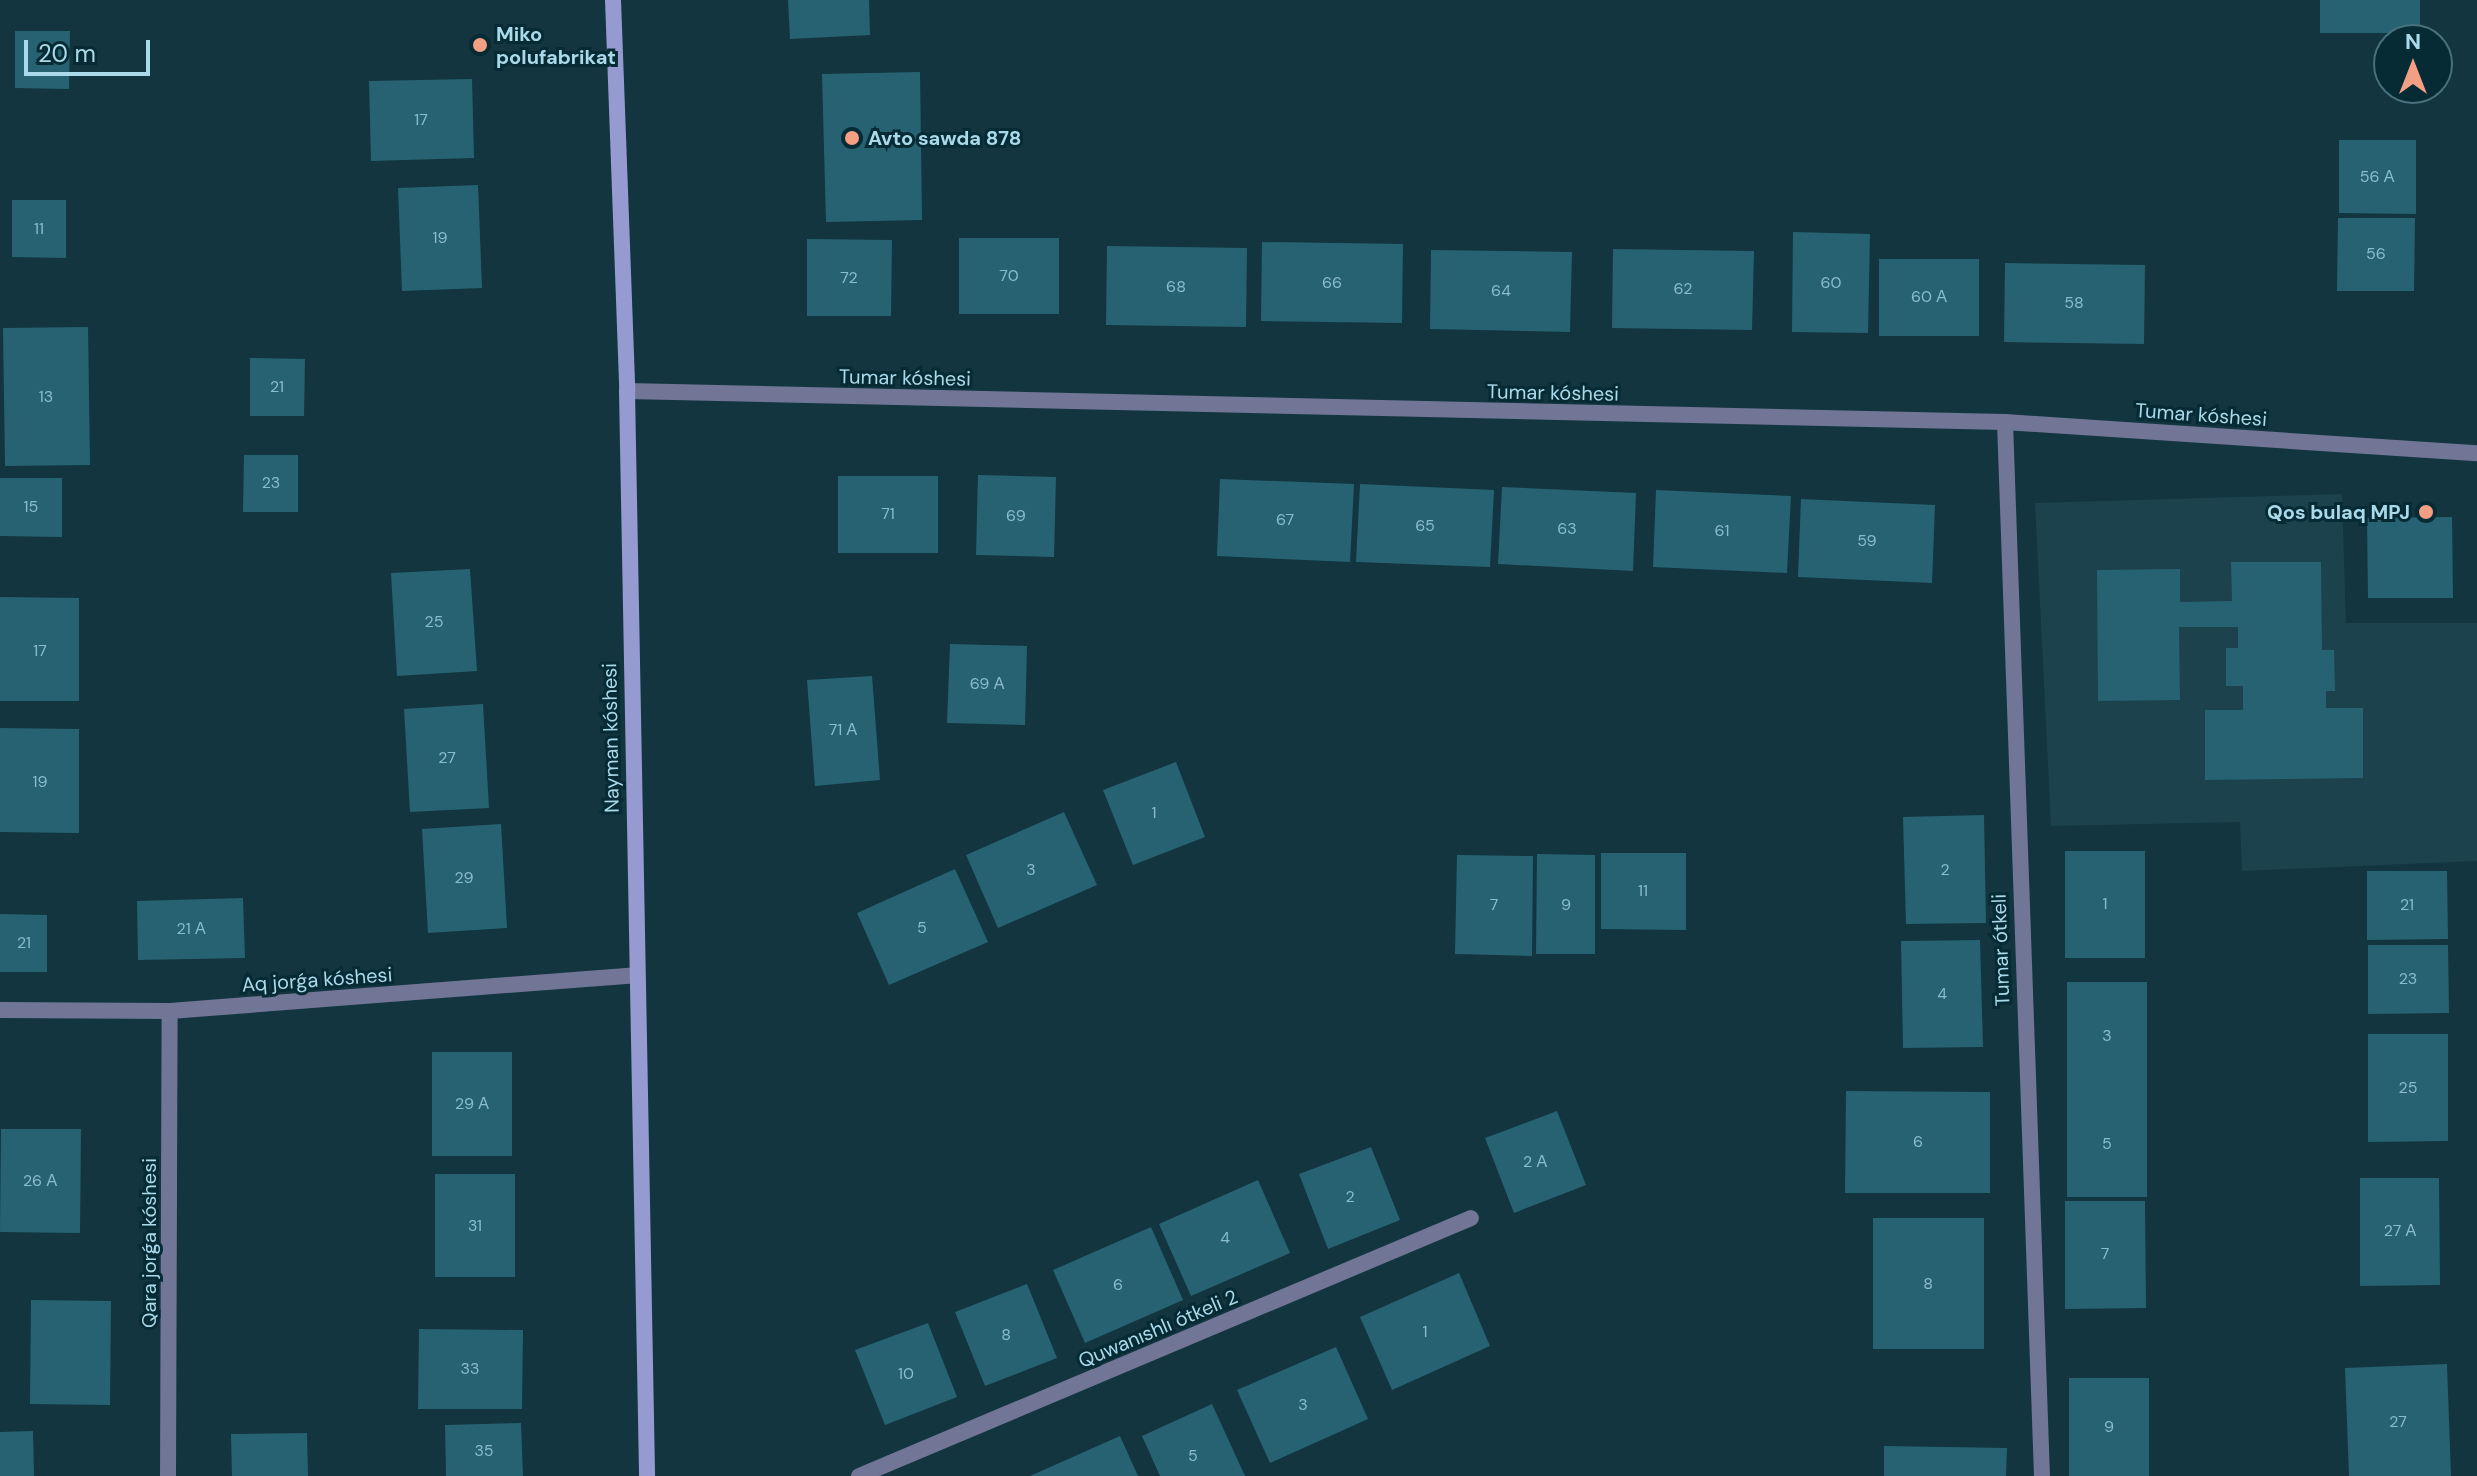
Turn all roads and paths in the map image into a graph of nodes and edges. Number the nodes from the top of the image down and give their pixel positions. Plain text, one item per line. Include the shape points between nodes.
1 (613, 0) edge
2 (627, 391) junction
3 (2005, 422) junction
4 (2477, 453) edge
5 (636, 975) junction
6 (0, 1010) edge
7 (170, 1011) junction
8 (1471, 1218) dead end
9 (168, 1476) edge
10 (647, 1476) edge
11 (859, 1476) edge
12 (2042, 1476) edge

1 - 2 main road, Nayman kóshesi
2 - 3 street, Tumar kóshesi
2 - 5 main road, Nayman kóshesi
3 - 4 street, Tumar kóshesi
3 - 12 street, Tumar ótkeli
5 - 7 street, Aq jorǵa kóshesi
5 - 10 main road, Nayman kóshesi
6 - 7 street, Aq jorǵa kóshesi
7 - 9 street, Qara jorǵa kóshesi
8 - 11 street, Quwanıshlı ótkeli 2

